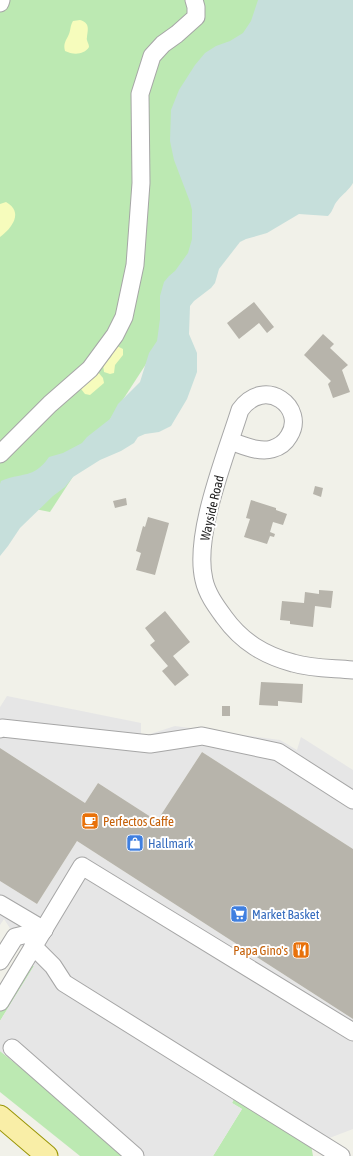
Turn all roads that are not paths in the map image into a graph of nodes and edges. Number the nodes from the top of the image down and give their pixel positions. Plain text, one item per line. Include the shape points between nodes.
1 (1, 0) edge
2 (194, 0) edge
3 (0, 3) edge
4 (230, 441) dead end
5 (0, 454) edge
6 (353, 670) edge
7 (0, 729) edge
8 (353, 800) edge
9 (0, 904) edge
10 (44, 930) junction
11 (33, 946) junction
12 (0, 961) edge
13 (0, 1002) edge
14 (353, 1032) edge
15 (12, 1048) dead end
16 (1, 1118) edge
17 (39, 1153) edge
18 (135, 1156) edge
19 (341, 1156) edge

1 - 3 street
2 - 5 street via 196,17 152,56 140,94 141,183 135,265 124,317 115,335 90,369 50,404
4 - 6 street, Wayside Road via 206,521 202,558 204,581 214,604 246,642 270,655 311,667
7 - 8 street via 150,744 202,736 278,752
9 - 10 street
10 - 11 street
10 - 12 street via 16,937
10 - 14 street via 82,866
11 - 13 street
11 - 19 street via 53,966 64,984
15 - 18 street
16 - 17 main road

